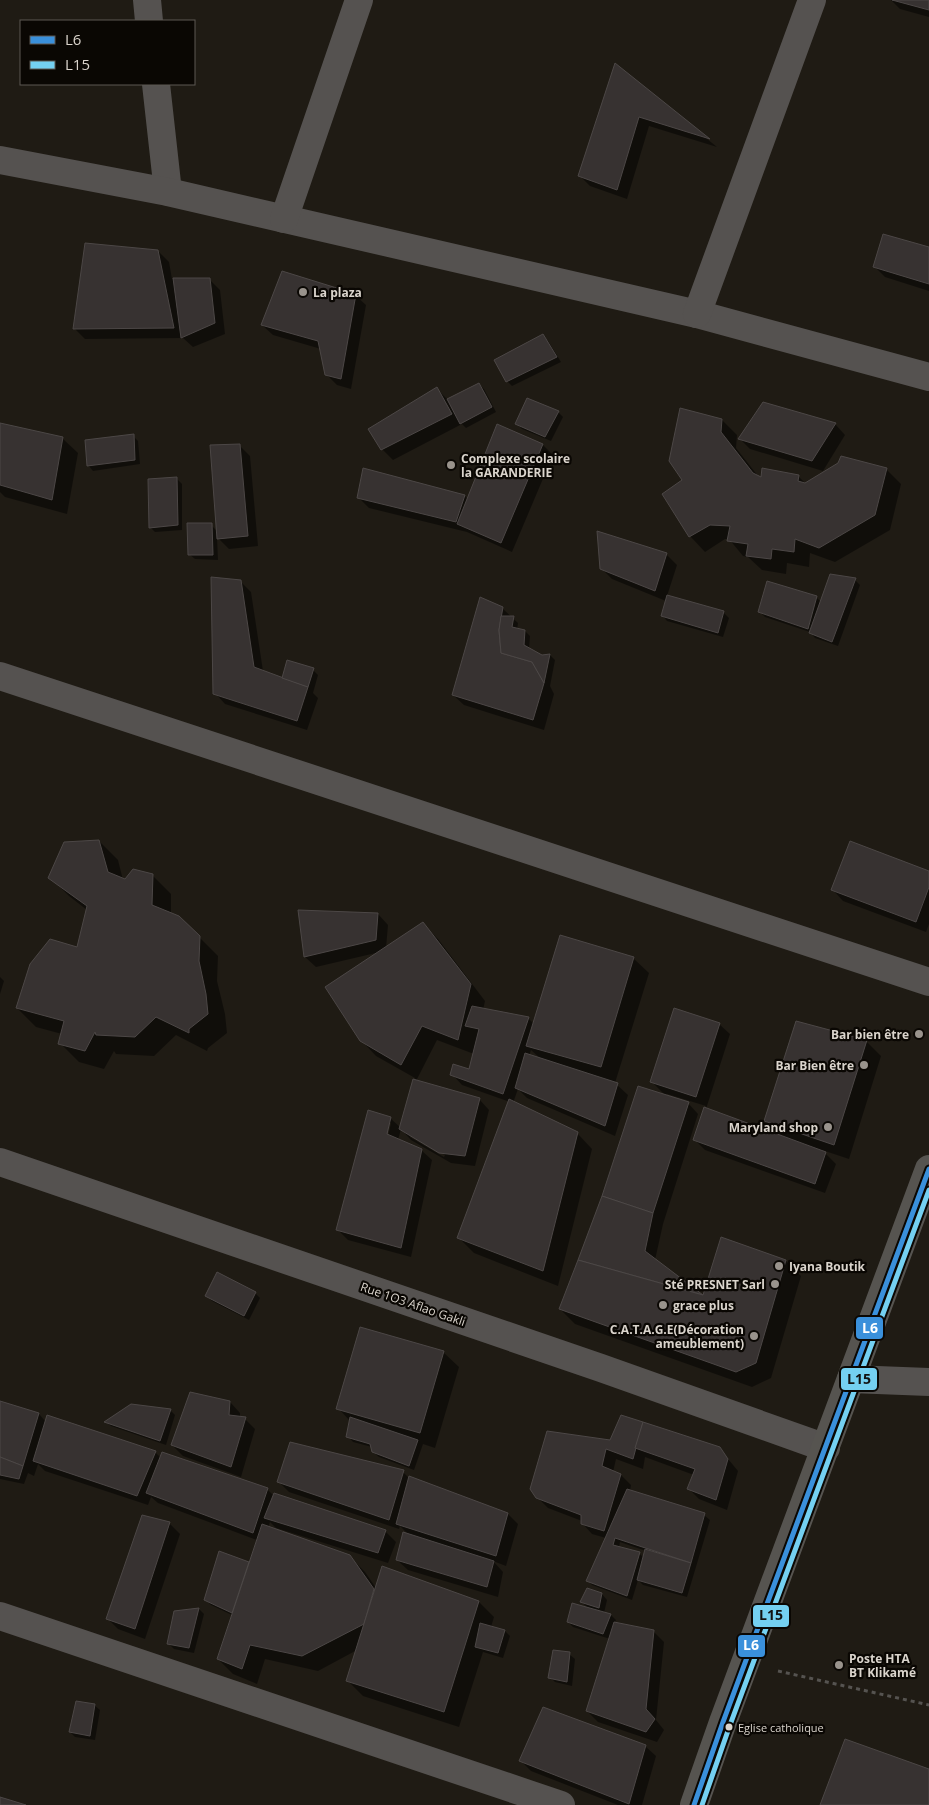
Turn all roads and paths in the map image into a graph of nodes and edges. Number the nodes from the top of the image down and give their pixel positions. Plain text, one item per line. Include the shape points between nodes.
1 (147, 0) edge
2 (359, 0) edge
3 (812, 0) edge
4 (149, 20) edge
5 (156, 85) edge
6 (0, 160) edge
7 (168, 192) junction
8 (284, 219) junction
9 (697, 314) junction
10 (929, 377) edge
11 (0, 676) edge
12 (929, 982) edge
13 (0, 1162) edge
14 (929, 1170) edge
15 (851, 1380) junction
16 (929, 1382) edge
17 (826, 1448) junction
18 (0, 1616) edge
19 (745, 1663) junction
20 (929, 1705) edge
21 (561, 1805) edge
22 (694, 1805) edge

1 - 4 street
2 - 8 street
3 - 9 street
5 - 7 street
6 - 7 street
7 - 8 street
8 - 9 street
9 - 10 street
11 - 12 street
13 - 17 street, Rue 1O3 Aflao Gakli
14 - 15 main road
15 - 16 street
15 - 17 main road
17 - 19 main road
18 - 21 street
19 - 20 path
19 - 22 main road

